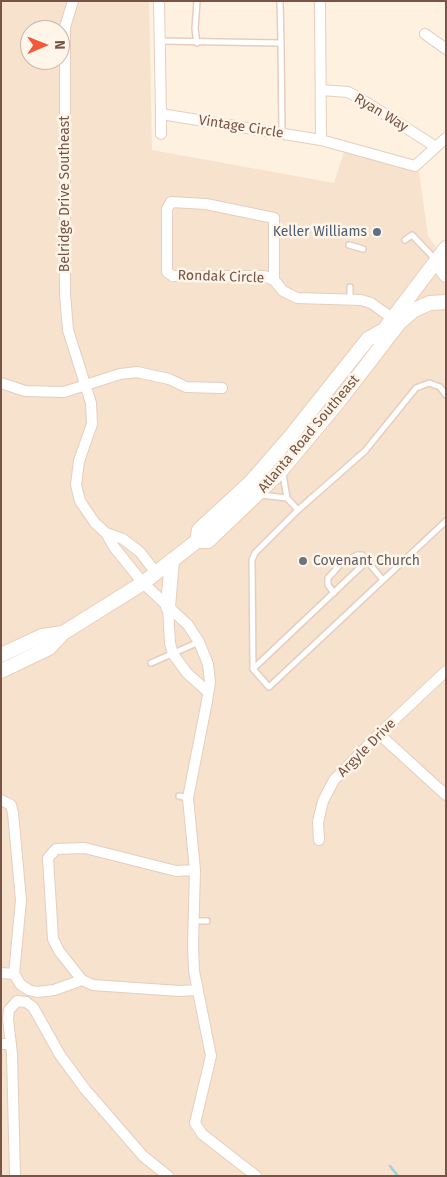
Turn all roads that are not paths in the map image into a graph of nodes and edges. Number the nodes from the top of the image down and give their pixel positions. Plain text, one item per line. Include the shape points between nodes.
1 (73, 1) edge
2 (160, 1) edge
3 (197, 1) edge
4 (280, 1) edge
5 (320, 1) edge
6 (425, 34) dead end
7 (161, 41) junction
8 (197, 43) junction
9 (281, 43) junction
10 (446, 49) edge
11 (321, 90) junction
12 (161, 114) junction
13 (161, 134) dead end
14 (282, 134) junction
15 (446, 138) edge
16 (321, 140) junction
17 (436, 147) junction
18 (404, 240) dead end
19 (349, 244) dead end
20 (446, 248) edge
21 (363, 249) dead end
22 (436, 261) junction
23 (446, 275) edge
24 (274, 280) junction
25 (350, 287) dead end
26 (350, 300) junction
27 (446, 302) edge
28 (392, 318) junction
29 (382, 331) junction
30 (379, 350) junction
31 (1, 383) edge
32 (86, 384) junction
33 (222, 388) dead end
34 (446, 395) edge
35 (282, 469) junction
36 (257, 495) junction
37 (287, 498) junction
38 (298, 510) junction
39 (446, 520) edge
40 (106, 533) junction
41 (196, 541) junction
42 (172, 560) junction
43 (367, 561) junction
44 (344, 562) dead end
45 (338, 567) dead end
46 (156, 573) junction
47 (383, 580) junction
48 (143, 583) junction
49 (334, 593) junction
50 (168, 607) junction
51 (63, 633) junction
52 (199, 642) junction
53 (174, 654) junction
54 (1, 655) edge
55 (151, 663) dead end
56 (253, 669) junction
57 (1, 671) edge
58 (446, 671) edge
59 (208, 692) junction
60 (379, 734) junction
61 (446, 795) edge
62 (1, 800) edge
63 (318, 840) dead end
64 (195, 870) junction
65 (194, 921) junction
66 (207, 921) dead end
67 (1, 973) edge
68 (14, 974) junction
69 (82, 980) junction
70 (197, 990) junction
71 (6, 1044) edge
72 (14, 1176) edge
73 (168, 1176) edge
74 (256, 1176) edge

1 - 32 street, Belridge Drive Southeast via 66,27 64,62 66,294 68,330
2 - 7 street
3 - 8 lane
4 - 9 lane
5 - 11 street
6 - 10 street
7 - 8 lane
7 - 12 street
8 - 9 lane
9 - 14 lane
11 - 16 street
11 - 17 street, Ryan Way via 348,92
12 - 13 street
12 - 14 street, Vintage Circle
14 - 16 street, Vintage Circle
15 - 17 street, Vintage Circle
16 - 17 street, Vintage Circle via 415,166
18 - 22 lane via 412,235
19 - 21 lane
20 - 22 main road, Atlanta Road Southeast
22 - 23 main road
22 - 28 main road, Atlanta Road Southeast
24 - 24 street, Rondak Circle via 264,276 173,276 167,272 167,209 171,202 206,204 274,218
24 - 26 street, Rondak Circle via 297,298
25 - 26 lane
26 - 28 street, Rondak Circle via 371,303
27 - 30 main road via 430,302 414,310 399,323
28 - 29 main road, Atlanta Road Southeast
29 - 30 main road, Atlanta Road Southeast
29 - 41 main road, Atlanta Road Southeast via 368,339 271,461 198,530
30 - 35 main road, Atlanta Road Southeast
31 - 32 street via 41,393 64,392
32 - 33 street via 137,372 169,379 186,388
32 - 40 street, Belridge Drive Southeast via 92,403 92,424 79,461 76,485 86,513
34 - 38 lane via 440,387 429,383 416,388 365,451
35 - 36 main road, Atlanta Road Southeast
35 - 37 lane
36 - 37 lane
36 - 41 main road, Atlanta Road Southeast via 208,541
37 - 38 lane
38 - 56 lane via 255,553 252,560
39 - 47 lane
40 - 46 street, Belridge Drive Southeast via 140,552
40 - 48 street, Belridge Drive Southeast
41 - 42 main road, Atlanta Road Southeast
42 - 46 main road, Atlanta Road Southeast
42 - 50 main road
43 - 44 lane via 362,555 357,555
43 - 47 lane
43 - 49 lane
45 - 49 lane via 328,578 328,585
46 - 48 main road, Atlanta Road Southeast
47 - 56 lane via 269,687
48 - 50 street, Belridge Drive Southeast
48 - 51 main road, Atlanta Road Southeast
49 - 56 lane
50 - 52 street, Belridge Drive Southeast via 188,625
50 - 53 street
51 - 54 main road, Atlanta Road Southeast via 42,636
51 - 57 main road, Atlanta Road Southeast via 49,648
52 - 53 lane
52 - 59 street, Belridge Drive Southeast via 208,664
53 - 55 lane
53 - 59 street via 187,673
58 - 60 street, Argyle Drive
59 - 64 street, Belridge Drive Southeast via 183,796
60 - 61 street
60 - 63 street, Argyle Drive via 334,780 323,801
62 - 68 street via 11,805 13,813 21,900
64 - 65 street, Belridge Drive Southeast
64 - 69 street via 176,871 94,849 62,848 51,852 48,864 53,939
65 - 66 lane
65 - 70 street, Belridge Drive Southeast
67 - 68 street
68 - 69 street via 21,985 37,992
69 - 70 street via 93,985
70 - 74 street, Belridge Drive Southeast via 211,1056 196,1126
71 - 72 street
71 - 73 street via 11,1007 17,1001 26,1002 33,1007 60,1055 85,1088 131,1143

